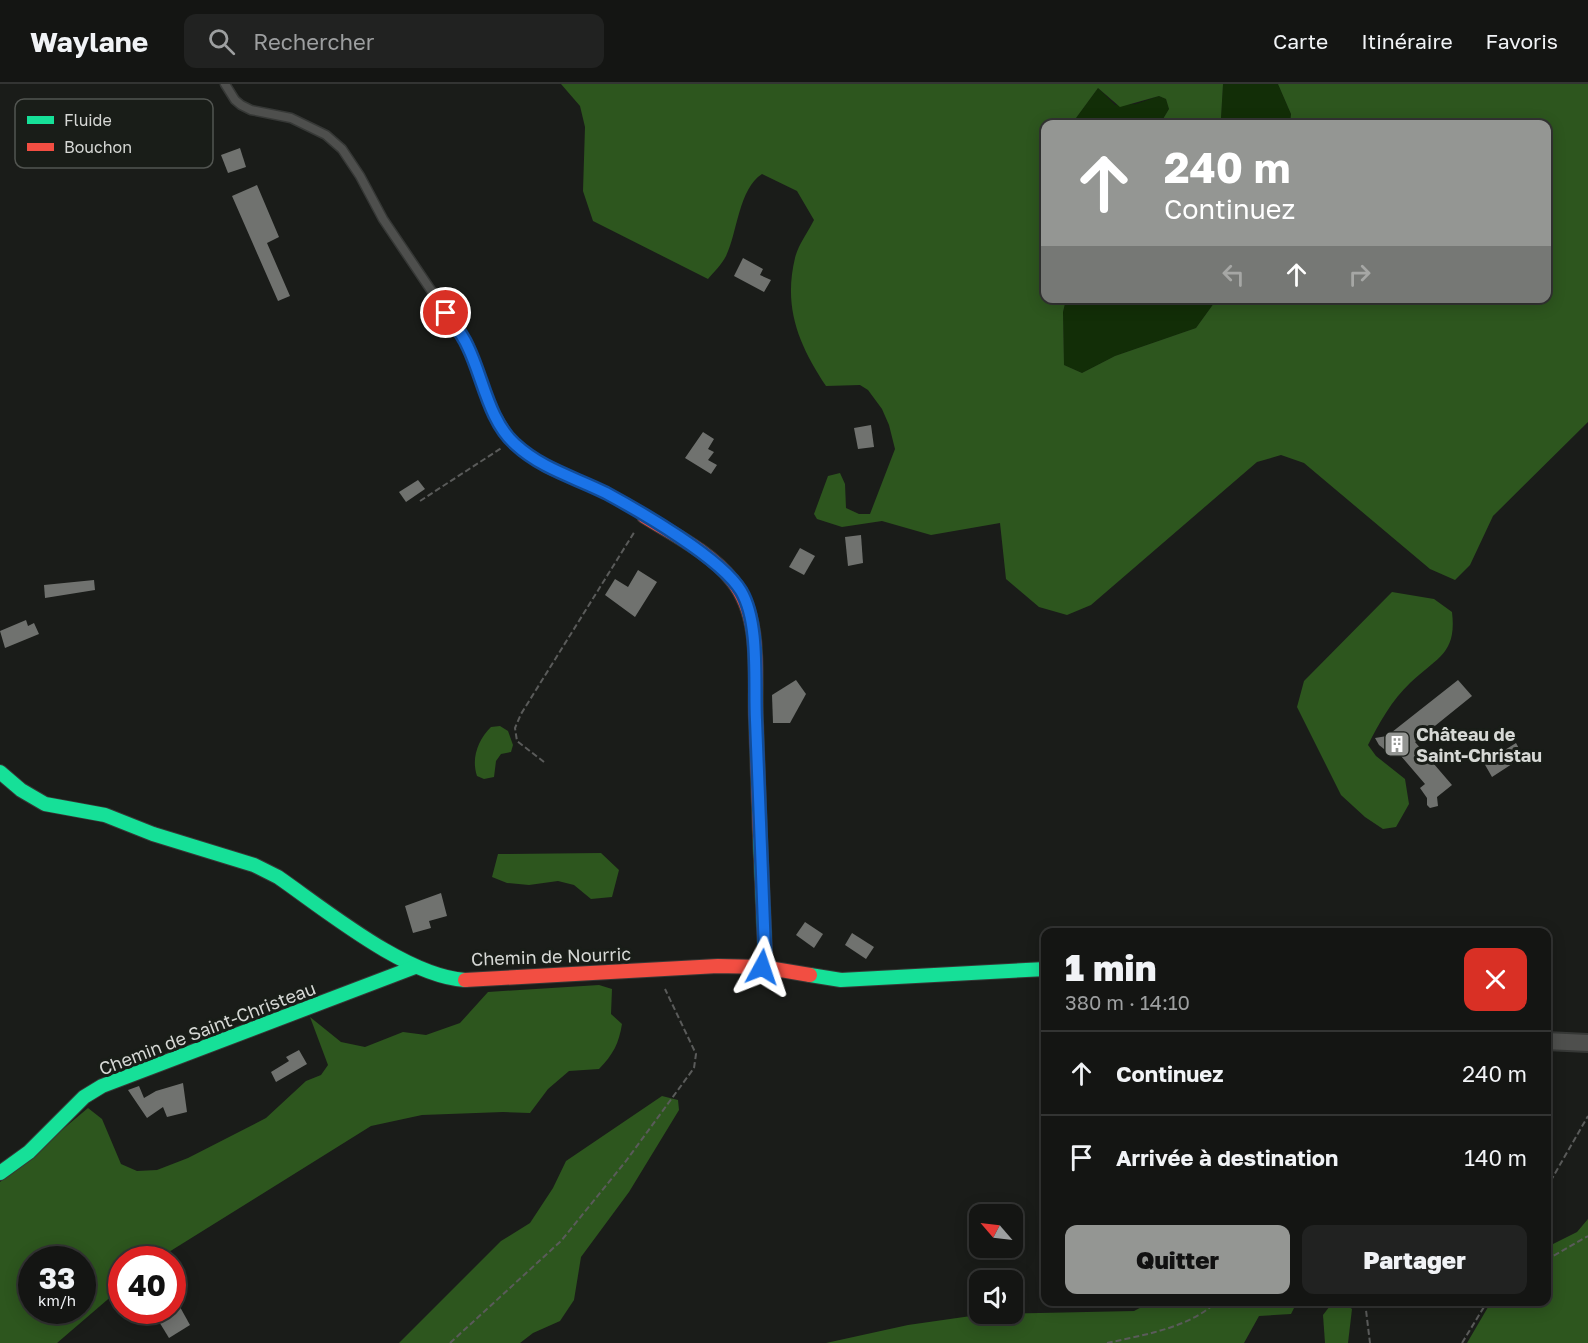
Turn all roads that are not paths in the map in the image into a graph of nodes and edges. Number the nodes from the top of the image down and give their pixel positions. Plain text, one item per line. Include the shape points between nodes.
1 (225, 84) edge
2 (644, 516) joint
3 (0, 772) edge
4 (416, 967) junction
5 (762, 967) junction
6 (1041, 969) edge
7 (1551, 1041) edge
8 (1588, 1043) edge
9 (0, 1173) edge

1 - 2 lane via 241,105 291,118 326,135 342,149 383,219 468,345 492,408 512,442 546,468 605,493
2 - 5 street via 724,571 747,605 752,631 765,951
3 - 4 street, Chemin de Nourric via 45,804 105,816 278,876
4 - 5 street, Chemin de Nourric via 451,979 481,981 718,966
4 - 9 street, Chemin de Saint-Christeau via 102,1086 84,1097 29,1152
5 - 6 street, Chemin de Nourric via 841,980
7 - 8 street

